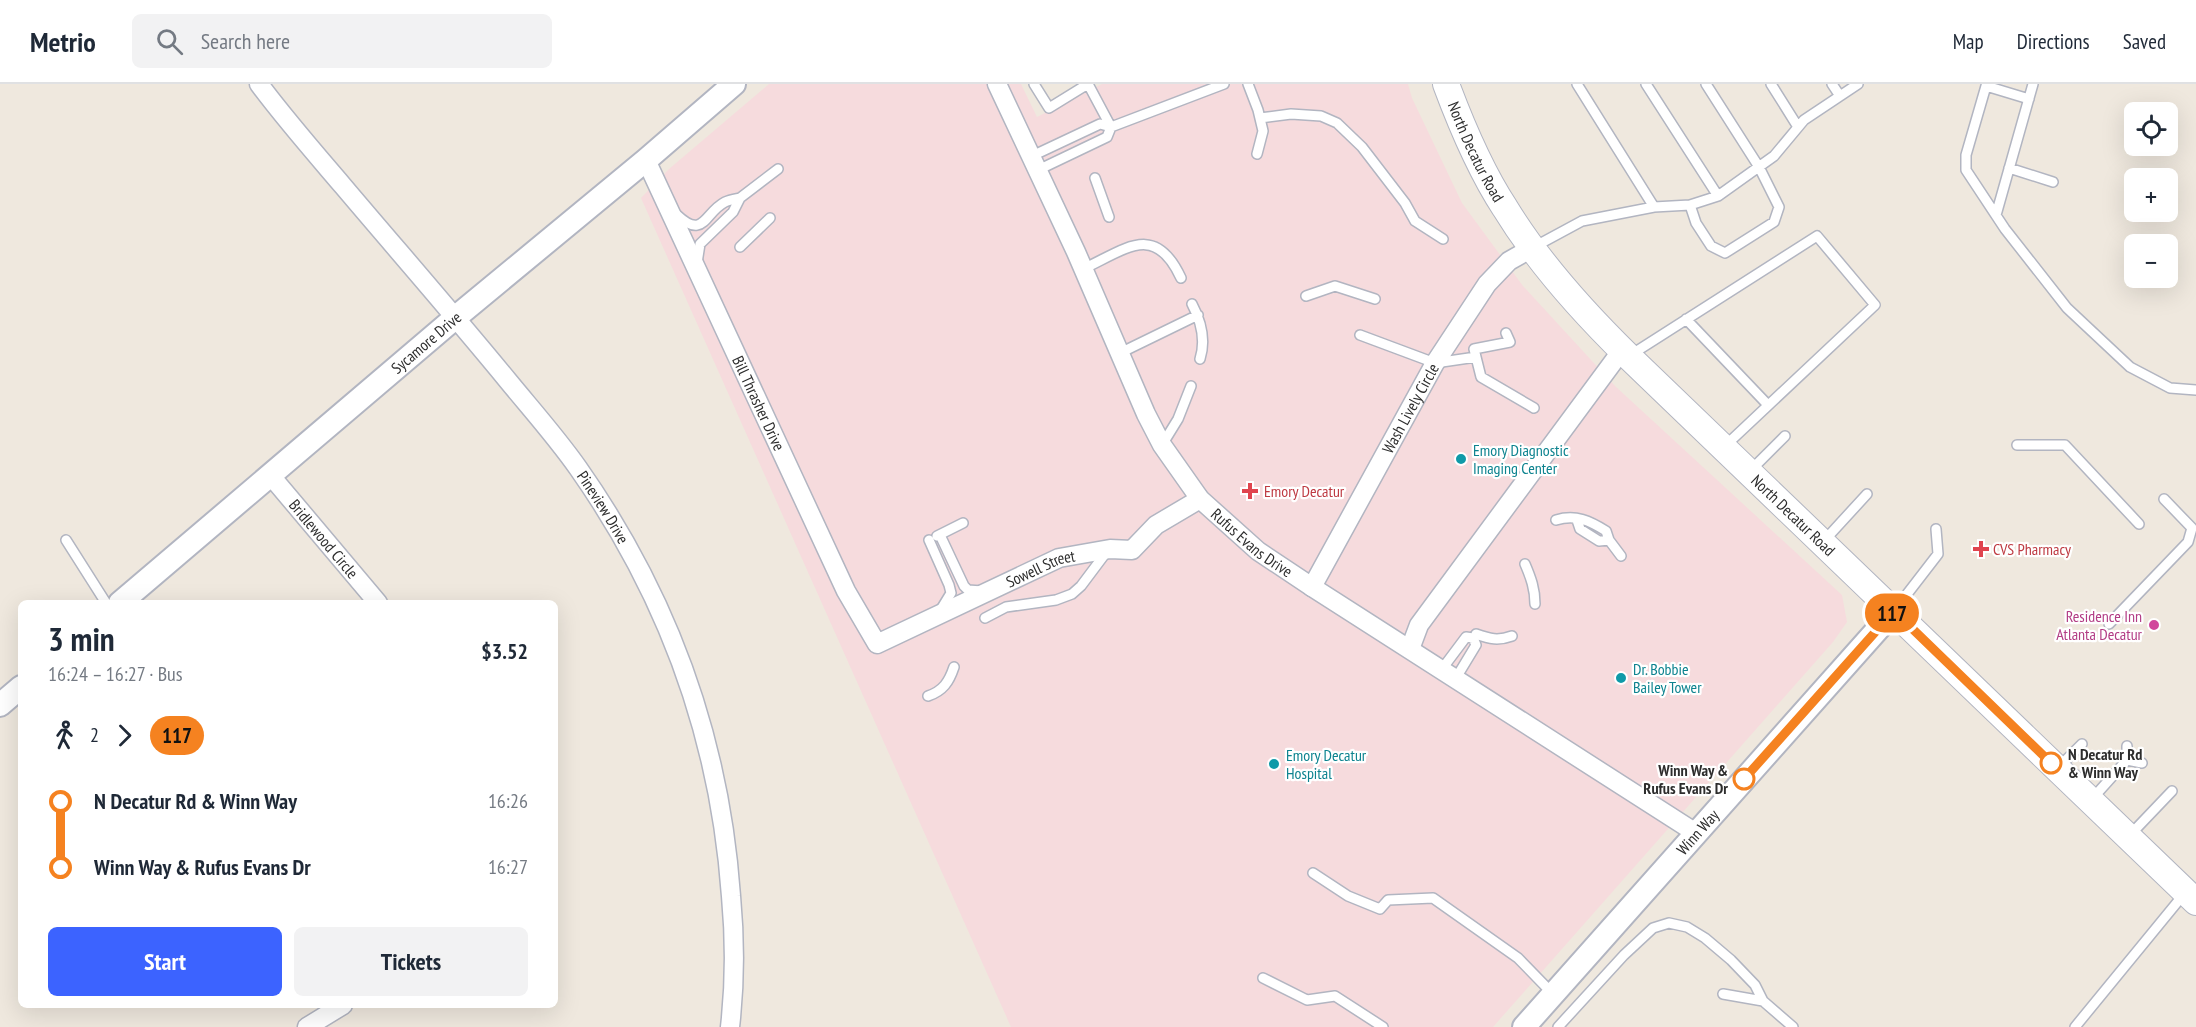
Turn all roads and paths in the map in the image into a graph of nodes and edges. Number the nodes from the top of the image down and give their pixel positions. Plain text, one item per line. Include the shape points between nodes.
1 (259, 84) edge
2 (734, 84) edge
3 (997, 84) edge
4 (1034, 84) edge
5 (1088, 84) edge
6 (1224, 84) edge
7 (1248, 84) edge
8 (1446, 84) edge
9 (1577, 84) edge
10 (1646, 84) edge
11 (1706, 84) edge
12 (1771, 84) edge
13 (1832, 84) edge
14 (1858, 84) edge
15 (1984, 84) edge
16 (2033, 84) edge
17 (1840, 96) junction
18 (2029, 99) junction
19 (1260, 118) junction
20 (1111, 127) junction
21 (1798, 127) junction
22 (1257, 154) dead end
23 (646, 160) junction
24 (1035, 163) junction
25 (1759, 167) junction
26 (2009, 168) junction
27 (778, 169) dead end
28 (1095, 178) dead end
29 (2053, 182) dead end
30 (1718, 196) junction
31 (740, 198) junction
32 (667, 205) junction
33 (1690, 205) junction
34 (1654, 207) junction
35 (1996, 215) junction
36 (1109, 217) dead end
37 (770, 218) dead end
38 (1443, 239) dead end
39 (740, 247) dead end
40 (1533, 248) junction
41 (1083, 269) junction
42 (697, 272) junction
43 (1181, 278) dead end
44 (1306, 296) dead end
45 (1375, 299) dead end
46 (1192, 304) dead end
47 (1198, 315) junction
48 (456, 317) junction
49 (1686, 319) junction
50 (1506, 333) dead end
51 (1360, 335) dead end
52 (1625, 353) junction
53 (1120, 354) junction
54 (1476, 357) junction
55 (1200, 359) dead end
56 (1435, 363) junction
57 (1191, 386) dead end
58 (2196, 390) edge
59 (1768, 405) junction
60 (1534, 408) dead end
61 (1785, 436) dead end
62 (1162, 445) junction
63 (2017, 445) dead end
64 (1723, 447) junction
65 (1749, 472) junction
66 (271, 476) junction
67 (1867, 494) dead end
68 (1200, 499) junction
69 (2163, 499) dead end
70 (1556, 520) dead end
71 (963, 523) dead end
72 (2139, 524) dead end
73 (1936, 530) dead end
74 (940, 534) junction
75 (66, 540) dead end
76 (1823, 542) junction
77 (1110, 549) junction
78 (1621, 556) dead end
79 (1525, 564) dead end
80 (1312, 587) junction
81 (987, 591) junction
82 (104, 600) edge
83 (124, 600) edge
84 (375, 600) edge
85 (1535, 604) dead end
86 (1894, 611) junction
87 (937, 614) junction
88 (985, 618) dead end
89 (2109, 624) dead end
90 (1476, 634) dead end
91 (1512, 636) dead end
92 (877, 644) joint
93 (1410, 649) junction
94 (954, 667) dead end
95 (18, 690) edge
96 (928, 696) dead end
97 (0, 705) edge
98 (2082, 744) dead end
99 (2127, 746) dead end
100 (2127, 760) junction
101 (2142, 763) dead end
102 (2057, 769) junction
103 (2172, 792) dead end
104 (2091, 801) junction
105 (1696, 833) junction
106 (2128, 837) junction
107 (1313, 873) dead end
108 (2193, 891) edge
109 (1263, 978) dead end
110 (1553, 994) junction
111 (1723, 994) dead end
112 (1763, 1001) junction
113 (340, 1008) edge
114 (315, 1025) edge
115 (730, 1027) edge
116 (1383, 1027) edge
117 (1524, 1027) edge
118 (1558, 1027) edge
119 (1793, 1027) edge
120 (2075, 1027) edge

1 - 48 street, Pineview Drive
2 - 23 street, Sycamore Drive
3 - 24 street, Rufus Evans Drive
4 - 5 lane via 1049,108
5 - 20 lane
6 - 20 lane
7 - 19 lane
8 - 40 main road, North Decatur Road via 1492,186
9 - 34 lane
10 - 30 lane
11 - 25 lane
12 - 21 lane
13 - 17 lane
14 - 17 lane
15 - 18 lane
15 - 35 lane via 1966,155 1966,170
16 - 18 lane
17 - 21 lane
18 - 26 lane
19 - 22 lane via 1263,131
19 - 38 lane via 1291,114 1321,116 1337,123 1362,147 1415,221
20 - 24 lane via 1100,124
20 - 24 lane via 1107,137
21 - 25 lane via 1774,156
23 - 32 street, Bill Thrasher Drive
23 - 48 street, Sycamore Drive
24 - 41 street, Rufus Evans Drive
25 - 30 lane
25 - 33 lane via 1779,207 1773,222 1725,253 1711,246
26 - 29 lane
26 - 35 lane
27 - 31 lane
28 - 36 lane
30 - 33 lane
31 - 32 lane via 725,201 699,226 686,223
31 - 42 lane via 733,212 700,244
32 - 42 street, Bill Thrasher Drive
33 - 34 lane
34 - 40 lane via 1582,221
35 - 58 lane via 2067,308 2130,367 2170,388
37 - 39 lane
40 - 52 main road, North Decatur Road
40 - 56 street, Wash Lively Circle via 1509,261 1486,284
41 - 43 lane via 1139,244 1150,244 1166,252
41 - 53 street, Rufus Evans Drive
42 - 92 street, Bill Thrasher Drive via 846,591
44 - 45 lane via 1335,286
46 - 47 lane
47 - 53 lane
47 - 55 lane via 1203,337
48 - 66 street, Sycamore Drive
48 - 115 street, Pineview Drive via 578,466 640,569 668,628 695,700 714,770 728,853 734,931
49 - 52 lane
49 - 59 lane
49 - 59 lane via 1816,236 1875,305
50 - 54 lane via 1510,342 1474,349
51 - 56 lane
52 - 64 main road, North Decatur Road
52 - 93 street via 1419,625
53 - 62 street, Rufus Evans Drive
54 - 56 lane
54 - 60 lane via 1481,377
56 - 80 street, Wash Lively Circle
57 - 62 lane
59 - 64 lane
61 - 65 lane
62 - 68 street, Rufus Evans Drive
63 - 72 lane via 2064,446
64 - 65 main road, North Decatur Road
65 - 76 main road, North Decatur Road
66 - 83 street, Sycamore Drive
66 - 84 street, Bridlewood Circle
67 - 76 lane
68 - 77 street, Sowell Street via 1156,525 1132,550
68 - 80 street, Rufus Evans Drive via 1258,551
69 - 89 lane via 2192,528 2190,544
70 - 78 lane via 1587,519 1606,531
71 - 74 lane
73 - 86 lane via 1938,554
74 - 81 lane via 964,586
74 - 87 lane via 927,542 951,593
75 - 82 lane
76 - 86 main road, North Decatur Road
77 - 81 street, Sowell Street via 1059,558
77 - 88 lane via 1072,594 1006,607
79 - 85 lane
80 - 93 street, Rufus Evans Drive
81 - 87 street, Sowell Street
86 - 102 main road, North Decatur Road
86 - 105 street, Winn Way
87 - 92 street, Sowell Street
90 - 91 lane via 1501,640
93 - 105 street, Rufus Evans Drive
94 - 96 lane via 940,692
95 - 97 street
98 - 102 lane
99 - 100 lane
100 - 101 lane
100 - 104 lane
102 - 104 main road, North Decatur Road
103 - 106 lane
104 - 106 main road, North Decatur Road
105 - 110 street, Winn Way
106 - 108 main road, North Decatur Road
107 - 110 lane via 1348,896 1380,909 1388,900 1433,898 1518,958
108 - 120 lane
109 - 116 lane via 1307,1000 1335,996
110 - 117 street, Winn Way
111 - 112 lane
112 - 118 lane via 1755,985 1705,938 1687,927 1669,923 1653,928
112 - 119 lane
113 - 114 street

